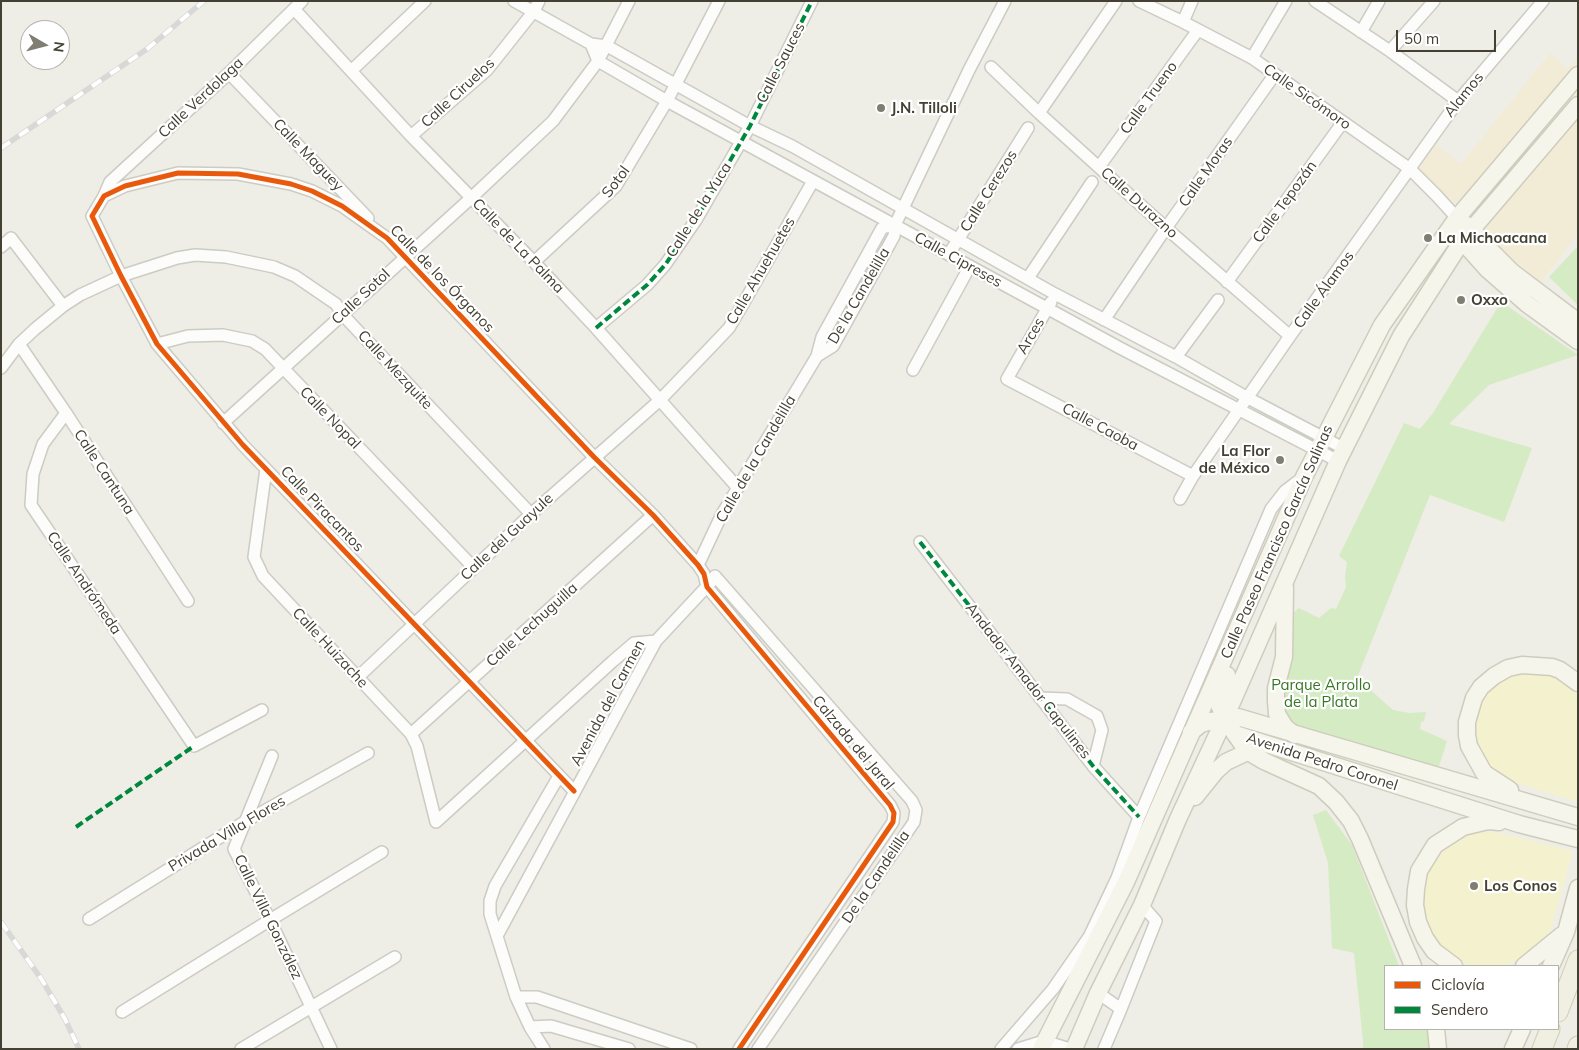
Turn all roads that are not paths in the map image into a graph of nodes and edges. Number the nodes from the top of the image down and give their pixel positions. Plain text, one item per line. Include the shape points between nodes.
1 (425, 1) edge
2 (514, 1) edge
3 (629, 1) edge
4 (719, 1) edge
5 (812, 1) edge
6 (1005, 1) edge
7 (1116, 1) edge
8 (1139, 1) edge
9 (1192, 1) edge
10 (1286, 1) edge
11 (1315, 1) edge
12 (1379, 1) edge
13 (1434, 1) edge
14 (1544, 1) edge
15 (298, 5) edge
16 (536, 6) edge
17 (1183, 22) junction
18 (1198, 30) junction
19 (1361, 32) junction
20 (591, 44) junction
21 (607, 46) junction
22 (1390, 51) junction
23 (1252, 58) junction
24 (598, 61) junction
25 (991, 67) dead end
26 (351, 71) junction
27 (229, 73) junction
28 (1275, 74) junction
29 (1578, 75) edge
30 (676, 84) junction
31 (667, 101) junction
32 (1458, 101) junction
33 (1578, 105) edge
34 (1038, 113) junction
35 (1344, 122) junction
36 (750, 126) junction
37 (1028, 128) dead end
38 (411, 136) junction
39 (741, 141) junction
40 (1099, 167) junction
41 (1410, 169) junction
42 (813, 180) junction
43 (1092, 182) dead end
44 (104, 196) junction
45 (471, 198) junction
46 (903, 208) junction
47 (1457, 218) junction
48 (895, 225) junction
49 (1166, 228) junction
50 (1467, 235) junction
51 (387, 238) junction
52 (959, 239) junction
53 (1, 247) edge
54 (949, 254) junction
55 (405, 257) junction
56 (534, 262) junction
57 (970, 266) junction
58 (121, 276) junction
59 (1028, 278) junction
60 (1227, 282) junction
61 (1055, 294) junction
62 (1532, 298) junction
63 (1218, 300) dead end
64 (63, 306) junction
65 (1047, 309) junction
66 (342, 314) junction
67 (1104, 320) junction
68 (1578, 322) edge
69 (596, 328) junction
70 (1290, 336) junction
71 (1578, 341) edge
72 (19, 344) junction
73 (157, 344) junction
74 (817, 356) joint
75 (1176, 357) junction
76 (1, 368) edge
77 (283, 368) junction
78 (912, 370) dead end
79 (1007, 379) joint
80 (1248, 398) junction
81 (660, 400) junction
82 (1239, 411) junction
83 (66, 413) junction
84 (223, 423) junction
85 (1320, 444) junction
86 (1341, 455) junction
87 (594, 457) junction
88 (266, 468) junction
89 (1193, 476) junction
90 (1304, 477) junction
91 (738, 488) junction
92 (1180, 499) dead end
93 (531, 514) junction
94 (653, 515) junction
95 (920, 542) dead end
96 (1270, 555) junction
97 (474, 568) junction
98 (706, 571) junction
99 (1285, 581) junction
100 (707, 587) junction
101 (188, 601) dead end
102 (414, 624) junction
103 (656, 640) junction
104 (357, 678) junction
105 (469, 683) junction
106 (1578, 683) edge
107 (1040, 698) junction
108 (262, 710) dead end
109 (1225, 718) junction
110 (1191, 732) junction
111 (411, 734) junction
112 (1235, 734) junction
113 (1294, 735) junction
114 (525, 740) junction
115 (1270, 746) junction
116 (1247, 751) junction
117 (368, 753) dead end
118 (272, 756) dead end
119 (1093, 766) junction
120 (559, 776) junction
121 (574, 791) junction
122 (1531, 802) junction
123 (1571, 814) edge
124 (1139, 817) junction
125 (1178, 819) junction
126 (246, 821) junction
127 (1520, 824) junction
128 (1578, 839) edge
129 (382, 852) dead end
130 (1121, 880) junction
131 (1578, 888) edge
132 (1142, 905) junction
133 (89, 919) dead end
134 (270, 920) junction
135 (1566, 932) junction
136 (816, 934) junction
137 (497, 936) junction
138 (830, 944) junction
139 (395, 957) dead end
140 (1578, 960) edge
141 (1413, 965) edge
142 (1453, 965) edge
143 (1525, 965) edge
144 (1551, 965) edge
145 (1098, 993) junction
146 (516, 998) junction
147 (310, 1007) junction
148 (1121, 1009) junction
149 (1559, 1009) edge
150 (122, 1012) dead end
151 (530, 1027) junction
152 (1436, 1030) edge
153 (1522, 1030) edge
154 (1550, 1030) edge
155 (1042, 1045) edge
156 (241, 1049) edge
157 (331, 1049) edge
158 (544, 1049) edge
159 (629, 1049) edge
160 (690, 1049) edge
161 (739, 1049) edge
162 (758, 1049) edge
163 (1001, 1049) edge
164 (1018, 1049) edge
165 (1070, 1049) edge
166 (1074, 1049) edge
167 (1104, 1049) edge
168 (1438, 1049) edge
169 (1513, 1049) edge
170 (1542, 1049) edge

1 - 26 street
2 - 16 street, Calle Cipreses
3 - 21 street, Calle Sotol
4 - 30 street, Sotol
5 - 36 street, Calle Sauces
6 - 46 street, De la Candelilla
7 - 34 street
8 - 17 street, Calle Sicómoro
9 - 17 street
10 - 23 street
11 - 19 street
12 - 19 street
13 - 22 street
14 - 32 street, Alamos
15 - 26 street, Calle de La Palma
15 - 27 street, Calle Verdolaga
16 - 20 street, Calle Cipreses
16 - 38 street, Calle Ciruelos via 487,70
17 - 18 street, Calle Sicómoro
18 - 23 street, Calle Sicómoro
18 - 40 street, Calle Trueno
19 - 22 street
20 - 21 street, Calle Cipreses
20 - 24 street
21 - 24 street, Calle Sotol
21 - 30 street, Calle Cipreses
22 - 32 street
23 - 28 street, Calle Sicómoro
24 - 31 street, Calle Cipreses
24 - 45 street, Calle Sotol via 553,121
25 - 34 street, Calle Durazno
26 - 38 street, Calle de La Palma
27 - 44 street, Calle Verdolaga via 110,182
27 - 51 street, Calle Maguey
28 - 35 street, Calle Sicómoro
28 - 49 street, Calle Moras
29 - 47 main road, Calle Paseo Francisco García Salinas
30 - 31 street, Sotol
30 - 36 street, Calle Cipreses
31 - 39 street, Calle Cipreses
31 - 56 street, Sotol via 616,186
32 - 41 street, Alamos
33 - 50 main road, Calle Paseo Francisco García Salinas
34 - 40 street, Calle Durazno
35 - 41 street, Calle Sicómoro
35 - 60 street, Calle Tepozán
36 - 39 street, Calle de la Yuca
36 - 46 street, Calle Cipreses
37 - 52 street, Calle Cerezos
38 - 45 street, Calle de La Palma
39 - 42 street, Calle Cipreses
39 - 69 street, Calle de la Yuca via 696,220 665,265 647,285
40 - 49 street, Calle Durazno
41 - 47 street, Calle Sicómoro
41 - 70 street, Calle Álamos
42 - 48 street, Calle Cipreses
42 - 81 street, Calle Ahuehuetes via 729,328
43 - 59 street
44 - 51 street, Calle de los Órganos via 125,186 178,172 238,174 312,191 342,206
44 - 58 street, Calle Piracantos via 92,216
45 - 55 street, Calle Sotol
45 - 56 street, Calle de La Palma
46 - 48 street, De la Candelilla
46 - 52 street, Calle Cipreses
47 - 50 main road
47 - 85 main road, Calle Paseo Francisco García Salinas via 1382,325
48 - 54 street, Calle Cipreses
48 - 74 street, De la Candelilla via 894,236 833,346
49 - 60 street, Calle Durazno
49 - 67 street, Calle Moras
50 - 62 main road via 1487,269
50 - 86 main road, Calle Paseo Francisco García Salinas via 1401,336
51 - 55 street, Calle de los Órganos
52 - 54 street, Calle Cerezos
52 - 59 street, Calle Cipreses
53 - 64 street via 11,238
54 - 57 street, Calle Cipreses
55 - 66 street, Calle Sotol
55 - 87 street, Calle de los Órganos
56 - 69 street, Calle de La Palma
57 - 65 street, Calle Cipreses
57 - 78 street
58 - 64 street, Calle Mezquite
58 - 66 street, Calle Mezquite via 178,258 226,256 274,267 295,276 336,304
58 - 73 street, Calle Piracantos
59 - 61 street, Calle Cipreses
60 - 70 street, Calle Durazno
61 - 65 street, Arces
61 - 67 street, Calle Cipreses
62 - 68 main road
62 - 71 main road
63 - 75 street
64 - 72 street, Calle Mezquite
65 - 79 street, Arces
65 - 82 street, Calle Cipreses
66 - 77 street, Calle Sotol
66 - 93 street, Calle Mezquite
67 - 75 street, Calle Cipreses
69 - 81 street, Calle de La Palma
70 - 80 street, Calle Álamos
72 - 76 street, Calle Mezquite
72 - 83 street, Calle Cantuna
73 - 77 street, Calle Nopal via 188,336 239,337 266,349
73 - 84 street, Calle Piracantos
74 - 91 street, Calle de la Candelilla
75 - 80 street, Calle Cipreses
77 - 84 street, Calle Sotol
77 - 97 street, Calle Nopal
79 - 89 street, Calle Caoba
80 - 82 street, Calle Álamos
80 - 85 street, Calle Cipreses
81 - 87 street, Calle del Guayule
81 - 91 street, Calle de La Palma
82 - 85 street, Calle Cipreses
82 - 89 street, Calle Álamos
83 - 101 street, Calle Cantuna
83 - 108 street, Calle Andrómeda via 43,444 33,474 31,505 194,746
84 - 88 street, Calle Piracantos
85 - 86 street, Calle Cipreses
85 - 90 main road, Calle Paseo Francisco García Salinas
86 - 99 main road, Calle Paseo Francisco García Salinas
87 - 93 street, Calle del Guayule
87 - 94 street, Calle de los Órganos
88 - 102 street, Calle Piracantos
88 - 104 street, Calle Huizache via 254,557 263,576
89 - 92 street, Calle Álamos
90 - 96 main road, Calle Paseo Francisco García Salinas
90 - 124 street via 1285,491 1271,509
91 - 98 street, Calle de la Candelilla via 722,514
93 - 97 street, Calle del Guayule
94 - 98 street, Calle de los Órganos
94 - 105 street, Calle Lechuguilla
95 - 107 street, Andador Amador Capulines
96 - 109 main road via 1258,600 1220,694 1219,705
96 - 110 main road, Calle Paseo Francisco García Salinas
97 - 102 street, Calle del Guayule
98 - 100 street
98 - 138 street, De la Candelilla via 912,801 916,810 914,822
99 - 109 main road, Calle Paseo Francisco García Salinas
99 - 113 main road via 1284,657 1276,701 1277,714
100 - 103 street, Avenida del Carmen
100 - 136 street, Calzada del Jaral via 894,813 893,822
102 - 104 street, Calle del Guayule
102 - 105 street, Calle Piracantos
103 - 114 street via 634,643
103 - 121 street, Avenida del Carmen
104 - 111 street, Calle Huizache
105 - 111 street, Calle Lechuguilla
105 - 114 street, Calle Piracantos
106 - 122 main road via 1552,667 1522,665 1494,676 1481,687 1472,704 1467,735 1484,773
107 - 119 street, Andador Amador Capulines
107 - 119 street via 1067,699 1097,716 1102,730
109 - 110 main road via 1206,722
109 - 112 main road, Avenida Pedro Coronel
109 - 113 main road, Avenida Pedro Coronel via 1238,717
109 - 125 main road, Calle Paseo Francisco García Salinas
110 - 130 main road, Calle Paseo Francisco García Salinas
111 - 114 street, Calle Huizache via 436,822
112 - 115 main road, Avenida Pedro Coronel
112 - 116 main road
113 - 122 main road, Avenida Pedro Coronel
114 - 120 street, Calle Piracantos
115 - 116 main road
115 - 127 main road, Avenida Pedro Coronel
116 - 125 main road via 1216,771
116 - 141 main road via 1319,786 1351,821
117 - 126 street, Privada Villa Flores
118 - 126 street, Calle Villa González
119 - 124 street, Andador Amador Capulines
120 - 121 street, Calle Piracantos
120 - 137 street via 495,886 490,914
121 - 137 street, Avenida del Carmen
122 - 123 main road, Avenida Pedro Coronel
124 - 130 street
125 - 132 main road, Calle Paseo Francisco García Salinas
126 - 133 street, Privada Villa Flores
126 - 134 street, Calle Villa González via 234,849
127 - 128 main road, Avenida Pedro Coronel
127 - 142 main road via 1488,821 1463,827 1435,844 1420,871 1415,905 1418,922 1434,951
129 - 134 street
130 - 155 main road, Calle Paseo Francisco García Salinas
130 - 163 street via 1089,937 1053,989
131 - 135 main road
132 - 145 main road, Calle Paseo Francisco García Salinas
132 - 148 street via 1156,921
134 - 147 street, Calle Villa González
134 - 150 street
135 - 143 main road
135 - 144 main road
136 - 138 street
136 - 161 street, Calzada del Jaral
137 - 146 street
138 - 162 street, De la Candelilla
139 - 147 street
140 - 149 main road
145 - 148 street
145 - 166 main road, Calle Paseo Francisco García Salinas
146 - 151 street
146 - 160 street via 537,997
147 - 156 street
147 - 157 street, Calle Villa González
148 - 167 street
151 - 158 street
151 - 159 street via 551,1026
152 - 168 main road
153 - 169 main road
154 - 170 main road
155 - 164 street
155 - 165 street

